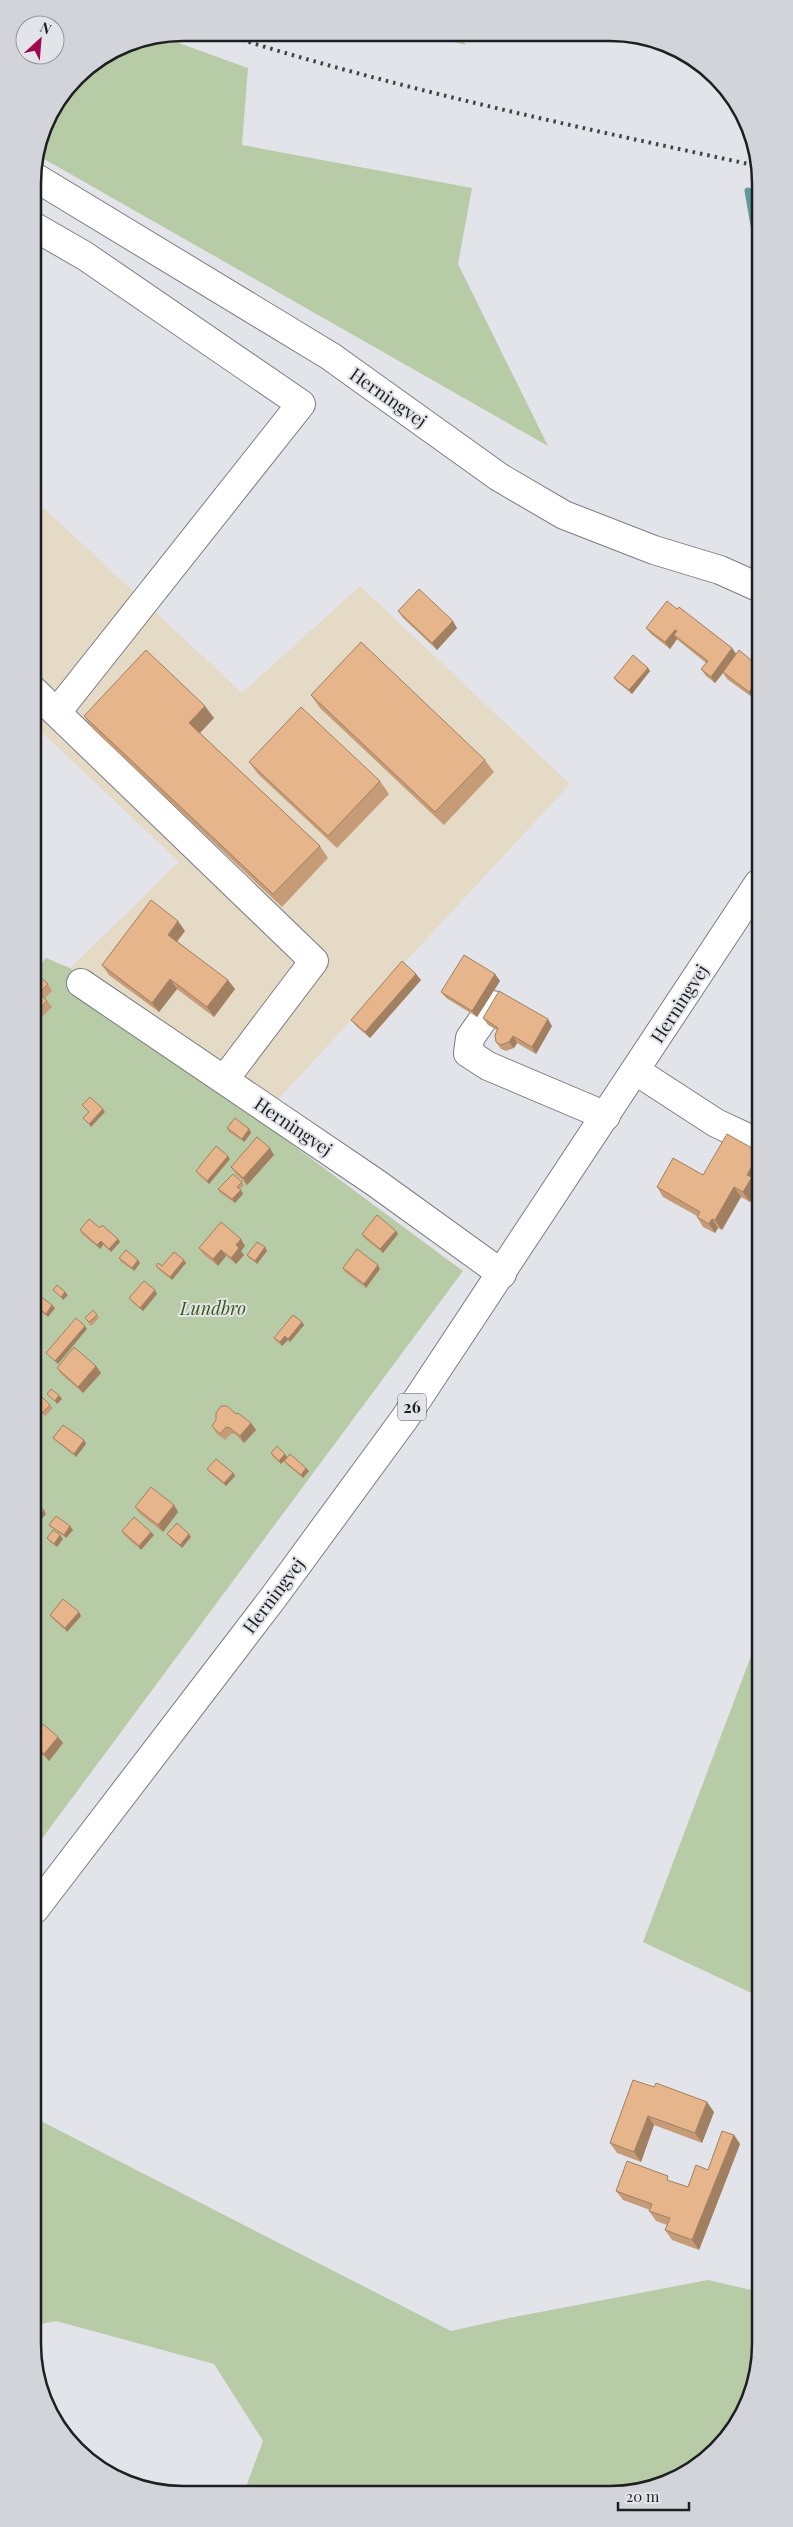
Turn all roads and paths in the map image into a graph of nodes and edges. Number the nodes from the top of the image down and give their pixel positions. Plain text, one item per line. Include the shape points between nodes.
1 (42, 181) edge
2 (42, 231) edge
3 (752, 584) edge
4 (42, 698) edge
5 (57, 712) junction
6 (752, 894) edge
7 (81, 983) dead end
8 (494, 1005) edge
9 (636, 1070) junction
10 (224, 1080) junction
11 (606, 1116) junction
12 (752, 1140) edge
13 (502, 1274) junction
14 (41, 1901) edge

1 - 3 street, Herningvej via 330,356 499,477 564,515
2 - 5 street via 84,256 301,404
4 - 5 street
5 - 10 street via 314,962
6 - 9 street, Herningvej / 26
7 - 10 street, Herningvej
8 - 11 street via 470,1038 468,1053 488,1066
9 - 11 street, Herningvej / 26
9 - 12 street via 716,1123
10 - 13 street, Herningvej
11 - 13 street, Herningvej / 26
13 - 14 street, Herningvej / 26 via 405,1418 273,1598

